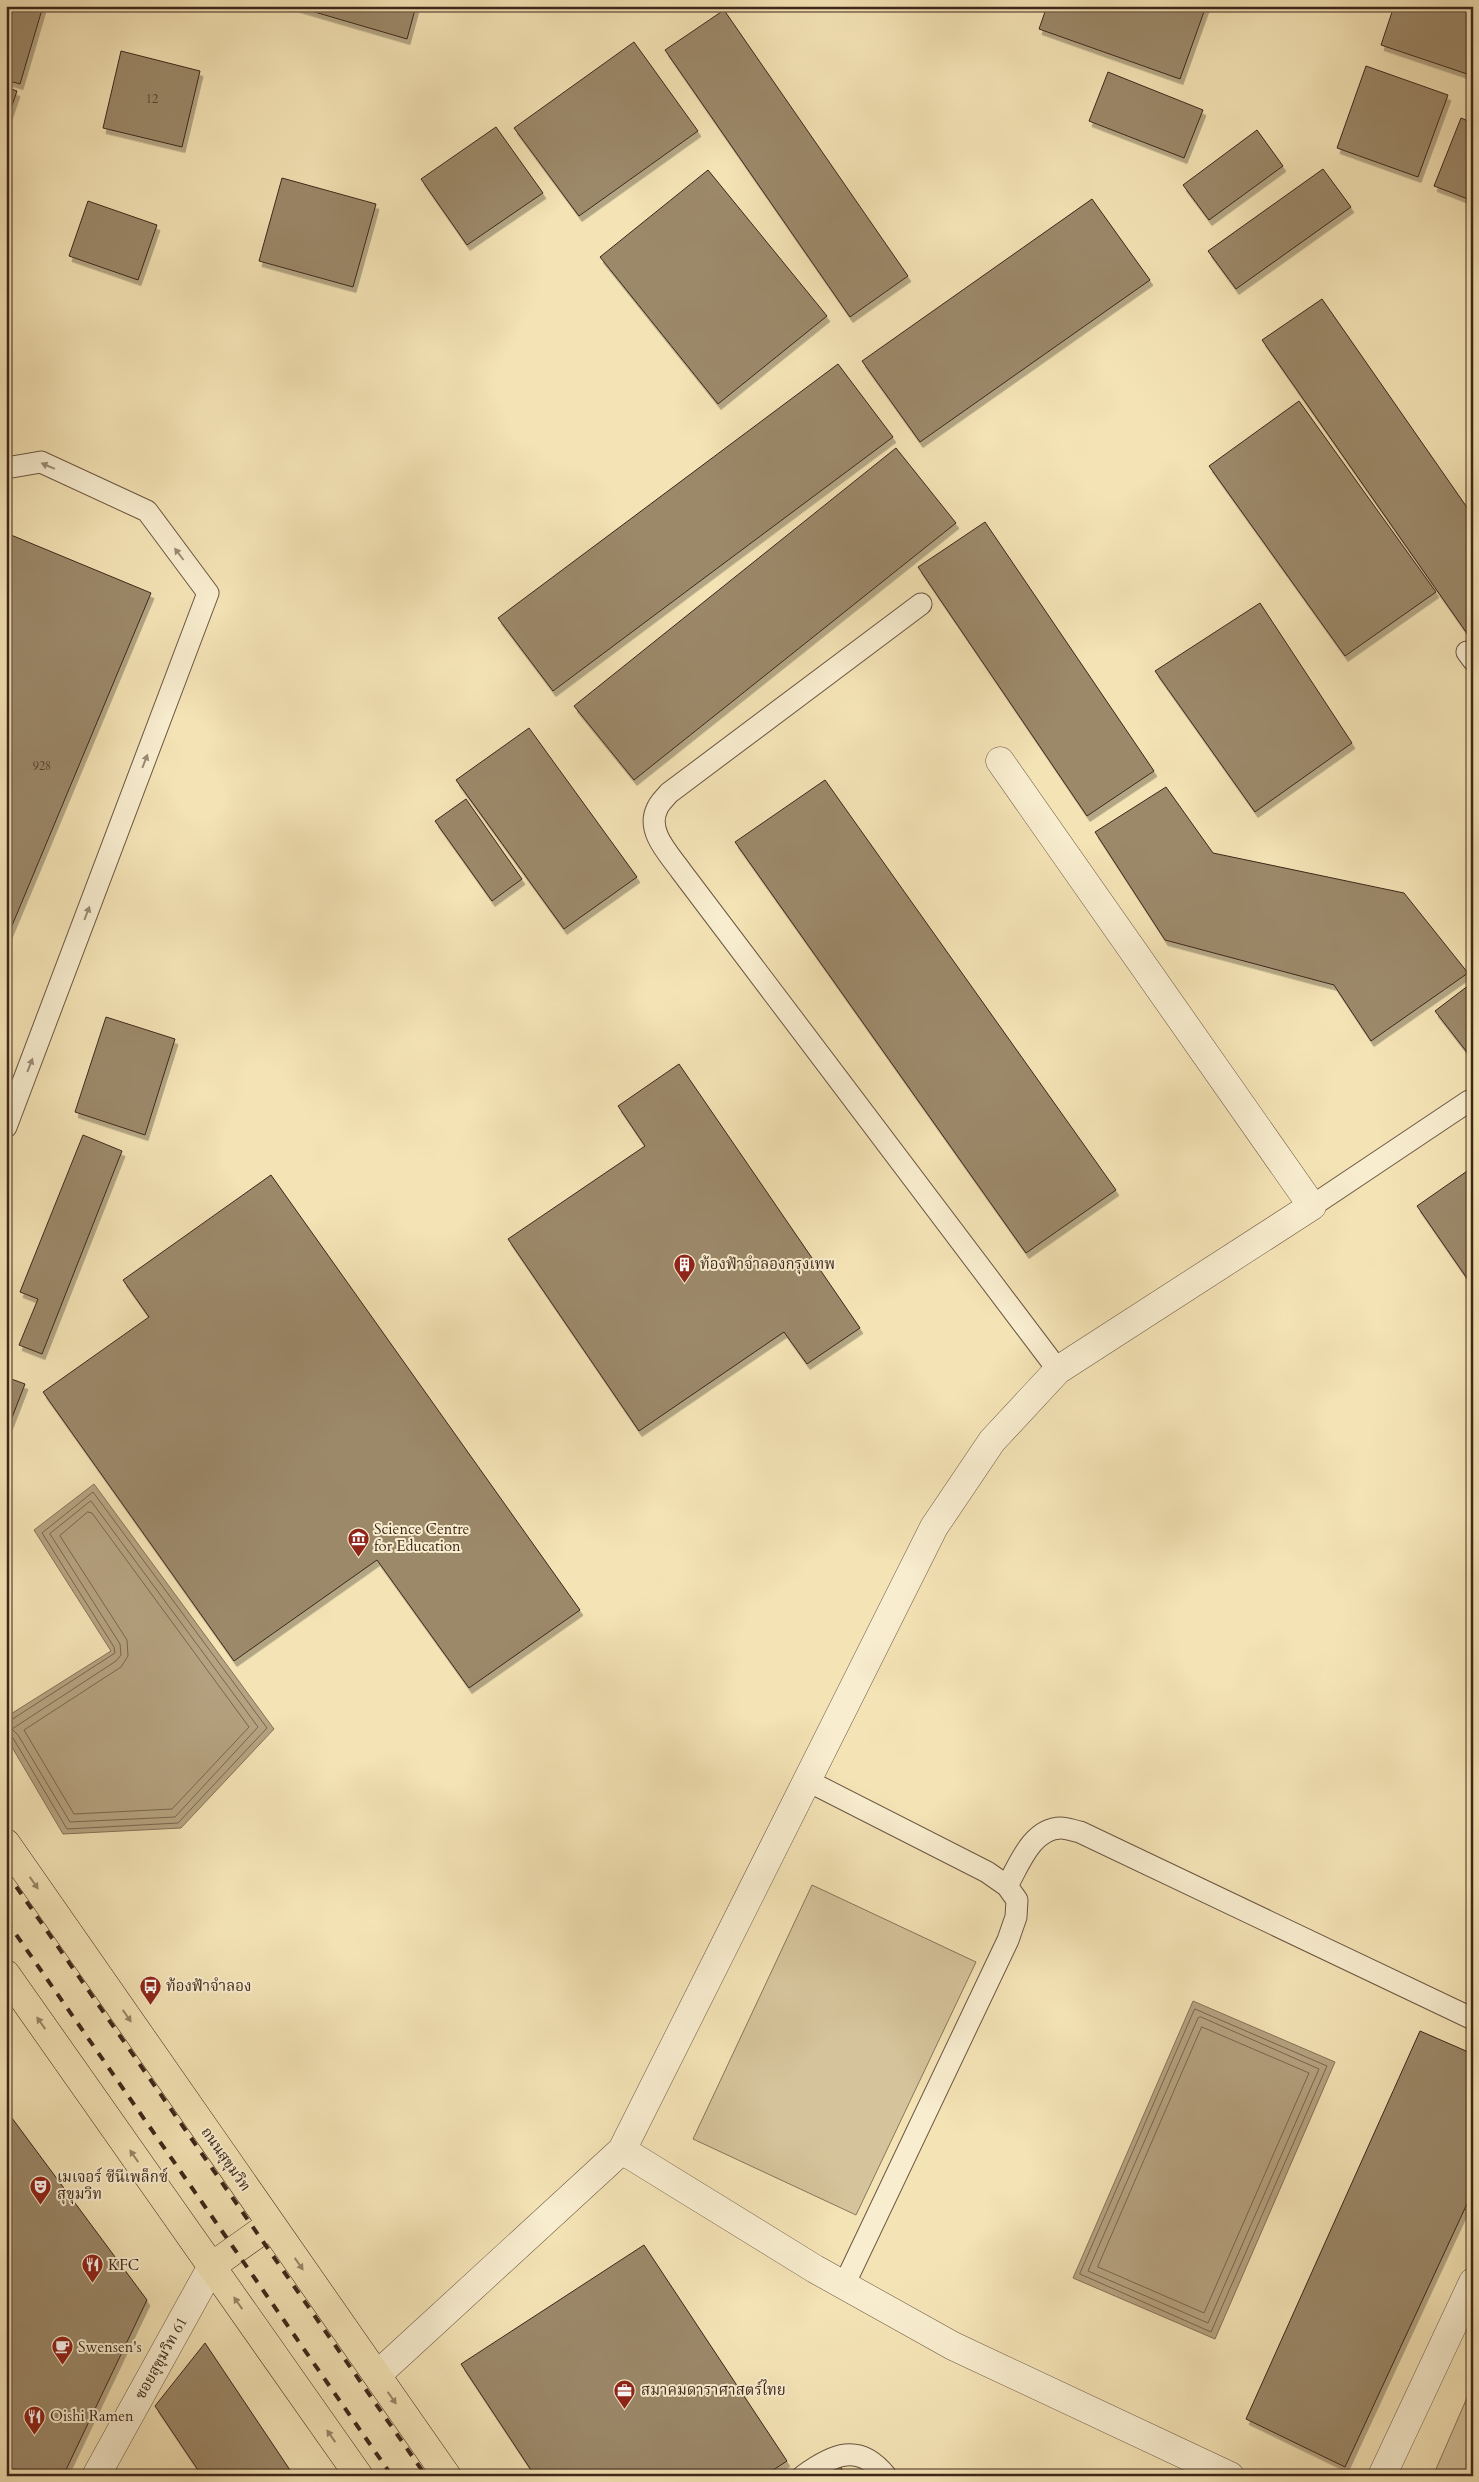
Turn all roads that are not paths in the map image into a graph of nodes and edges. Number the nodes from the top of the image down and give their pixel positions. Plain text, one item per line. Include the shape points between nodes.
1 (6, 468) edge
2 (921, 604) dead end
3 (1000, 761) dead end
4 (1469, 1101) dead end
5 (6, 1126) edge
6 (1312, 1206) junction
7 (1058, 1370) junction
8 (808, 1781) junction
9 (6, 1842) edge
10 (1007, 1886) junction
11 (6, 1974) edge
12 (1473, 2019) edge
13 (622, 2150) junction
14 (271, 2224) junction
15 (212, 2266) junction
16 (1473, 2282) edge
17 (844, 2285) junction
18 (377, 2375) junction
19 (96, 2476) edge
20 (360, 2476) edge
21 (446, 2476) edge
22 (802, 2476) edge
23 (886, 2476) edge
24 (1230, 2476) edge
25 (1382, 2476) edge

5 -> 1 lane via 208,593 147,511 41,462
2 - 7 lane via 669,793 657,809 654,826 663,846 681,871
3 - 6 street
4 - 6 lane
6 - 7 street
7 - 8 street via 992,1441 934,1528
8 - 10 lane via 964,1859
8 - 13 street
9 -> 14 main road, ถนนสุขุมวิท
10 - 12 lane via 1039,1835 1060,1828 1080,1832
10 - 17 lane via 1017,1900 1016,1917 1008,1940
15 -> 11 main road
13 - 17 street
13 - 18 street
14 - 15 main road
14 -> 18 main road, ถนนสุขุมวิท
15 - 19 street, ซอยสุขุมวิท 61
20 -> 15 main road
16 - 25 street
17 - 24 street via 953,2346
18 -> 21 main road, ถนนสุขุมวิท
22 - 23 lane via 818,2464 841,2454 860,2455 876,2463

